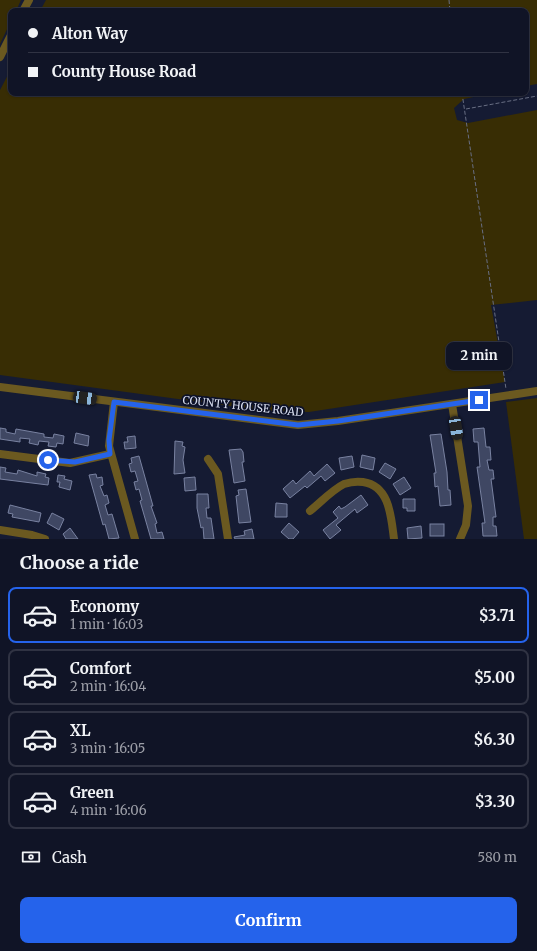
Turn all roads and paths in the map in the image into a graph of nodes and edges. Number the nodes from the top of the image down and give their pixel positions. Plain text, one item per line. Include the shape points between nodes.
1 (8, 41) edge
2 (0, 57) edge
3 (463, 96) edge
4 (537, 96) edge
5 (466, 109) junction
6 (0, 387) edge
7 (537, 391) edge
8 (507, 395) junction
9 (114, 402) junction
10 (452, 404) junction
11 (0, 454) edge
12 (110, 454) junction
13 (208, 458) dead end
14 (310, 511) dead end
15 (0, 530) edge
16 (45, 539) edge
17 (136, 539) edge
18 (228, 539) edge
19 (394, 539) edge
20 (460, 539) edge

1 - 2 street
3 - 5 path
4 - 5 path
5 - 8 path via 474,181
6 - 9 street, COUNTY HOUSE ROAD
7 - 8 street, COUNTY HOUSE ROAD
8 - 10 street, COUNTY HOUSE ROAD
9 - 10 street, COUNTY HOUSE ROAD via 298,425
9 - 12 street via 109,440
10 - 20 street via 468,506 466,525
11 - 12 street via 70,463
12 - 17 street
13 - 18 street via 218,474
14 - 19 street via 343,485 366,482 386,498
15 - 16 street

